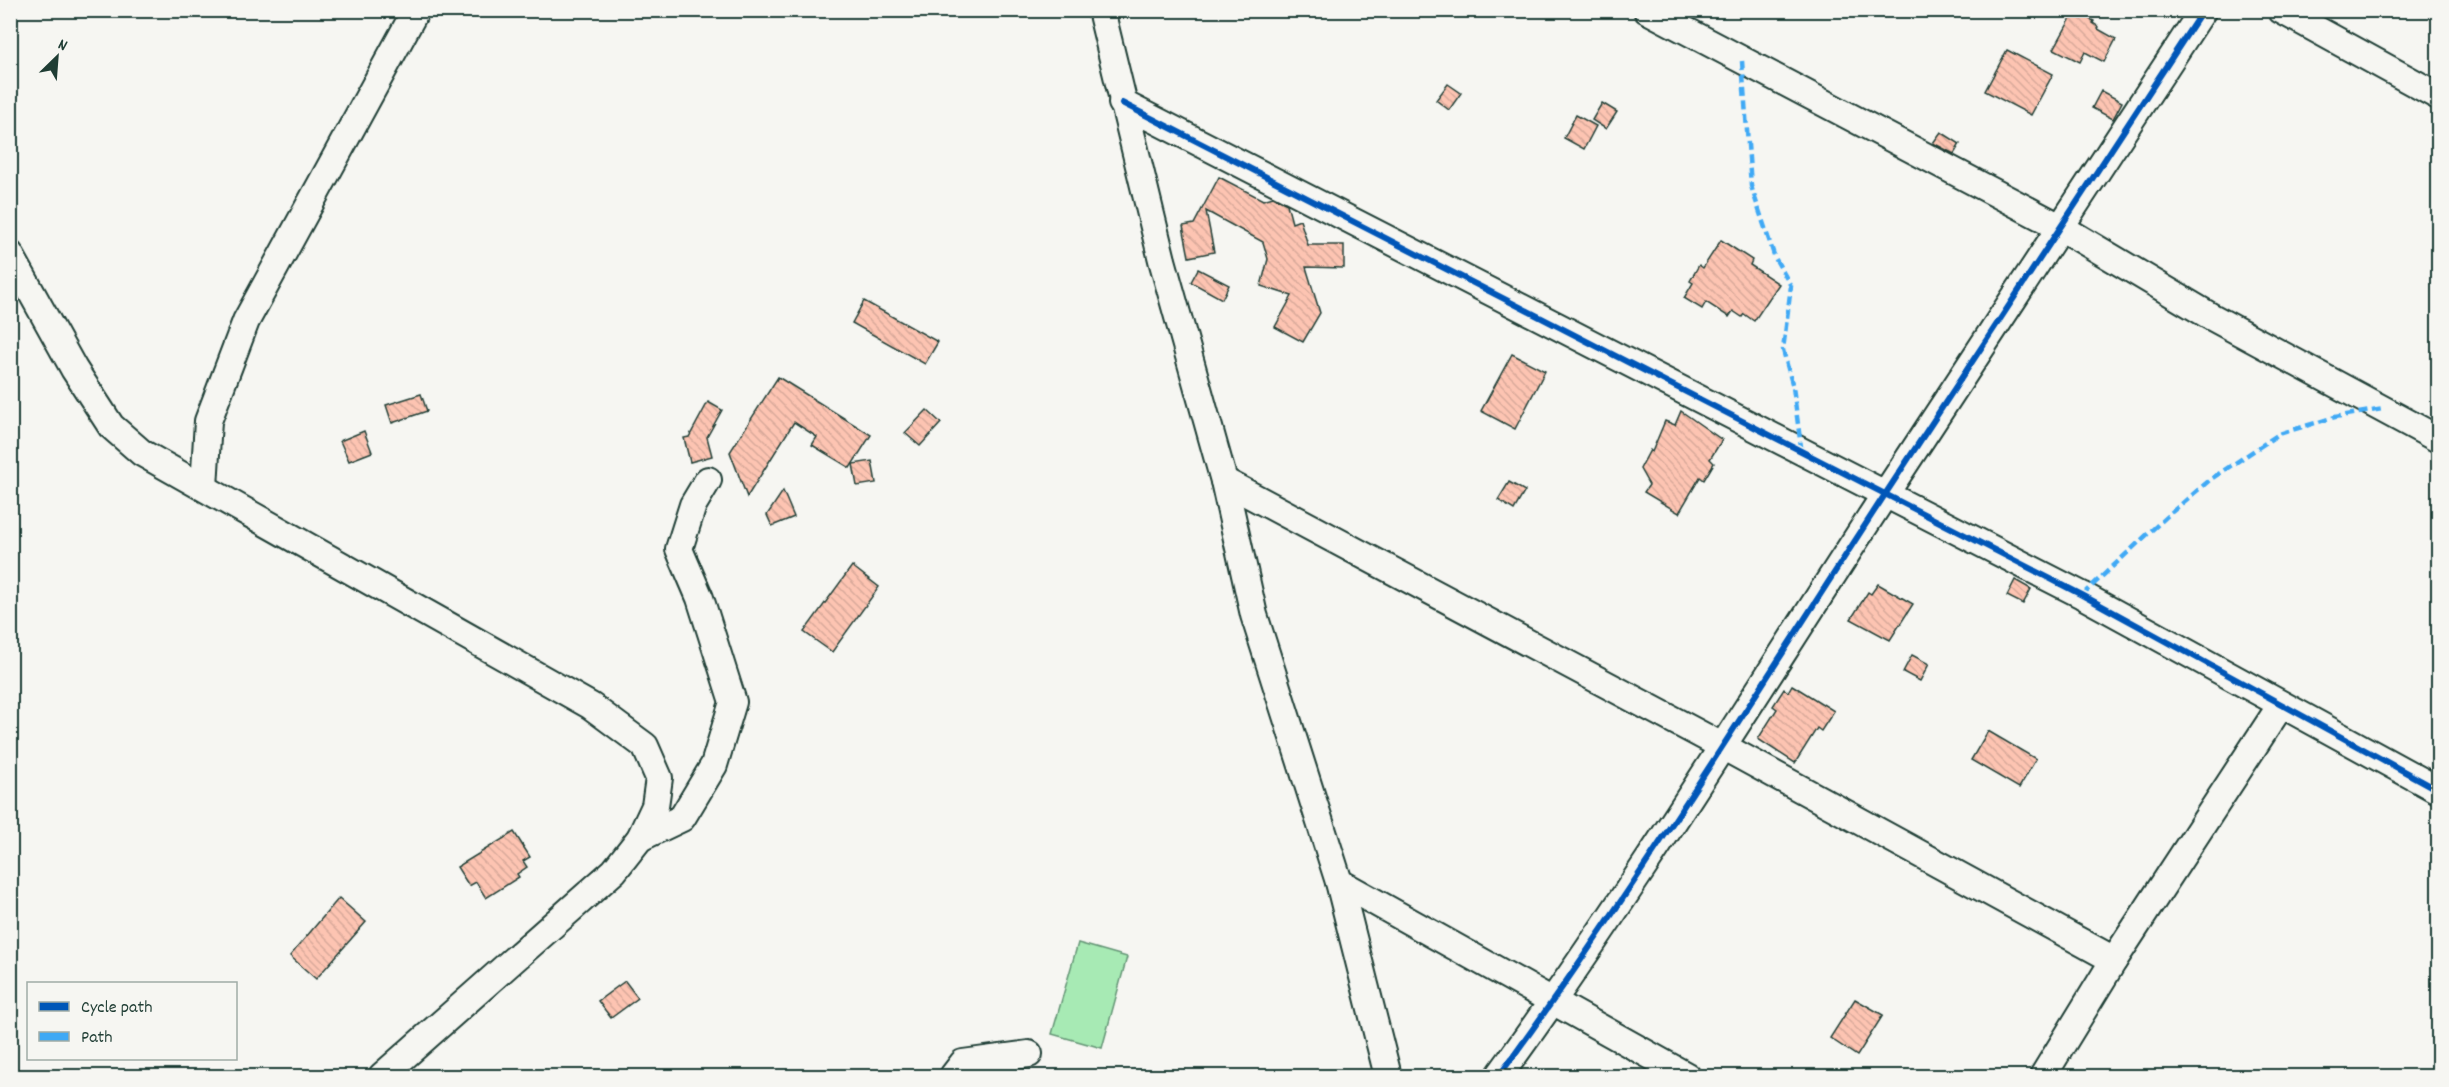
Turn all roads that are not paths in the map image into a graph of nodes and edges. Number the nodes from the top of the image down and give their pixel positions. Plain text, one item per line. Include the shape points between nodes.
1 (416, 10) edge
2 (1101, 10) edge
3 (1647, 10) edge
4 (2203, 10) edge
5 (2281, 10) edge
6 (2439, 96) edge
7 (1122, 103) junction
8 (2062, 228) junction
9 (10, 254) edge
10 (2439, 439) edge
11 (708, 480) dead end
12 (1224, 481) junction
13 (204, 487) junction
14 (1886, 494) junction
15 (2282, 705) junction
16 (1724, 747) junction
17 (2439, 790) edge
18 (640, 838) junction
19 (1339, 882) junction
20 (2114, 960) junction
21 (1554, 1001) junction
22 (1029, 1054) dead end
23 (382, 1077) edge
24 (952, 1077) edge
25 (1388, 1077) edge
26 (1499, 1077) edge
27 (1687, 1077) edge
28 (2043, 1077) edge

1 - 13 street via 246,321 208,420
2 - 7 street
3 - 8 street
4 - 8 street
5 - 6 street
7 - 12 street
7 - 14 street
8 - 10 street via 2219,321
8 - 14 street
9 - 13 street via 74,369 111,426 141,453
11 - 18 street via 693,505 679,549 700,598 733,702 714,765 682,818
12 - 16 street
12 - 19 street via 1254,615
13 - 18 street via 591,706 645,746 659,778 655,806
14 - 15 street via 2082,595
14 - 16 street
15 - 17 street
15 - 20 street
16 - 20 street
16 - 21 street
18 - 23 street via 614,871
19 - 21 street
19 - 25 street
20 - 28 street
21 - 26 street
21 - 27 street
22 - 24 street via 963,1063

